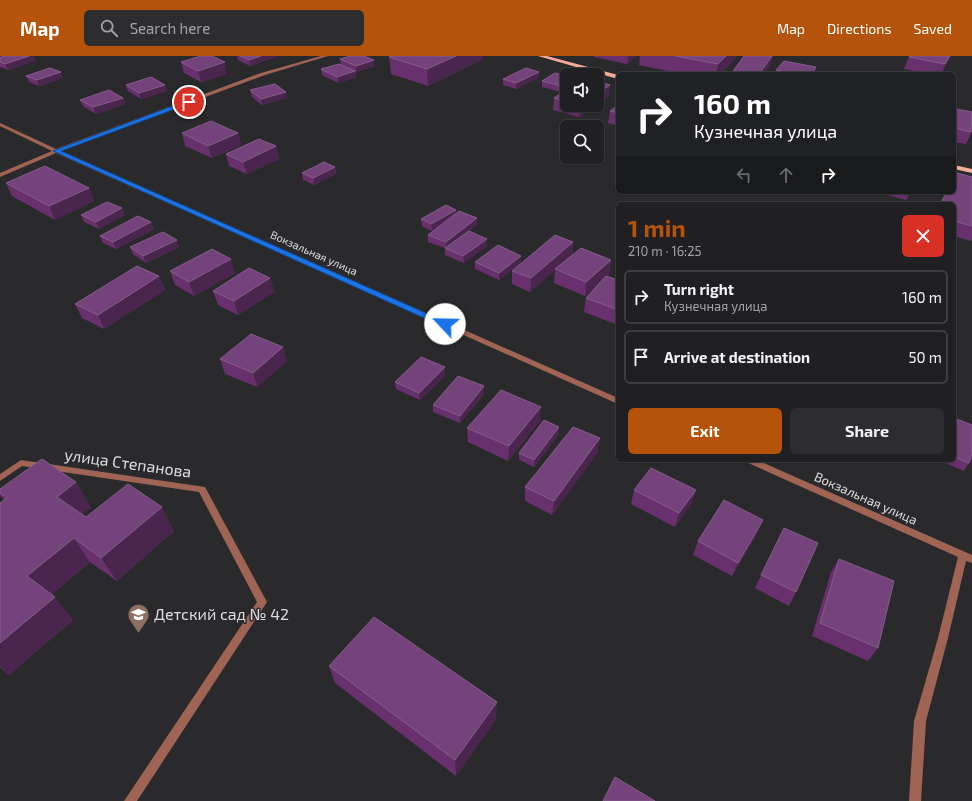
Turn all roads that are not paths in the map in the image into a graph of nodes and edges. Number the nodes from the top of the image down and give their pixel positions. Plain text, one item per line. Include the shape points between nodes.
1 (326, 56) edge
2 (541, 56) edge
3 (616, 76) edge
4 (0, 124) edge
5 (56, 151) junction
6 (956, 167) edge
7 (972, 171) edge
8 (0, 176) edge
9 (616, 401) edge
10 (754, 462) edge
11 (0, 478) edge
12 (968, 557) edge
13 (130, 801) edge
14 (915, 801) edge

1 - 5 street via 263,74
2 - 3 main road
4 - 5 street, Вокзальная улица
5 - 8 street
5 - 9 street, Вокзальная улица
6 - 7 main road
10 - 12 street, Вокзальная улица
11 - 13 street, улица Степанова via 21,463 202,488 262,602
12 - 14 street via 920,721

